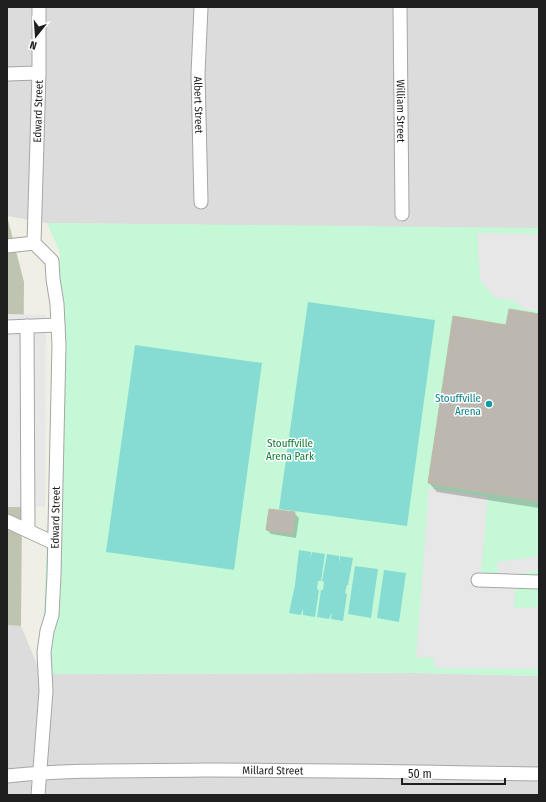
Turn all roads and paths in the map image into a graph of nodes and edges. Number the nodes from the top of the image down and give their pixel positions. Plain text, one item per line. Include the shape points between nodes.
1 (39, 7) edge
2 (201, 7) edge
3 (400, 7) edge
4 (39, 73) junction
5 (7, 74) edge
6 (201, 202) dead end
7 (402, 214) dead end
8 (34, 243) junction
9 (7, 246) edge
10 (58, 325) junction
11 (27, 326) junction
12 (7, 327) edge
13 (7, 521) edge
14 (28, 531) junction
15 (54, 543) junction
16 (478, 580) dead end
17 (539, 582) edge
18 (39, 773) junction
19 (539, 774) edge
20 (7, 776) edge
21 (38, 795) edge

1 - 4 street, Edward Street
2 - 6 street, Albert Street via 198,74
3 - 7 street, William Street
4 - 5 street
4 - 8 street, Edward Street
8 - 9 street
8 - 10 street, Edward Street via 52,261
10 - 11 street
10 - 15 street, Edward Street
11 - 12 street
11 - 14 street
13 - 14 street
14 - 15 street
15 - 18 street, Edward Street via 52,615 44,652 46,691
16 - 17 street
18 - 19 street, Millard Street via 258,769
18 - 20 street, Millard Street
18 - 21 street, Edward Street

